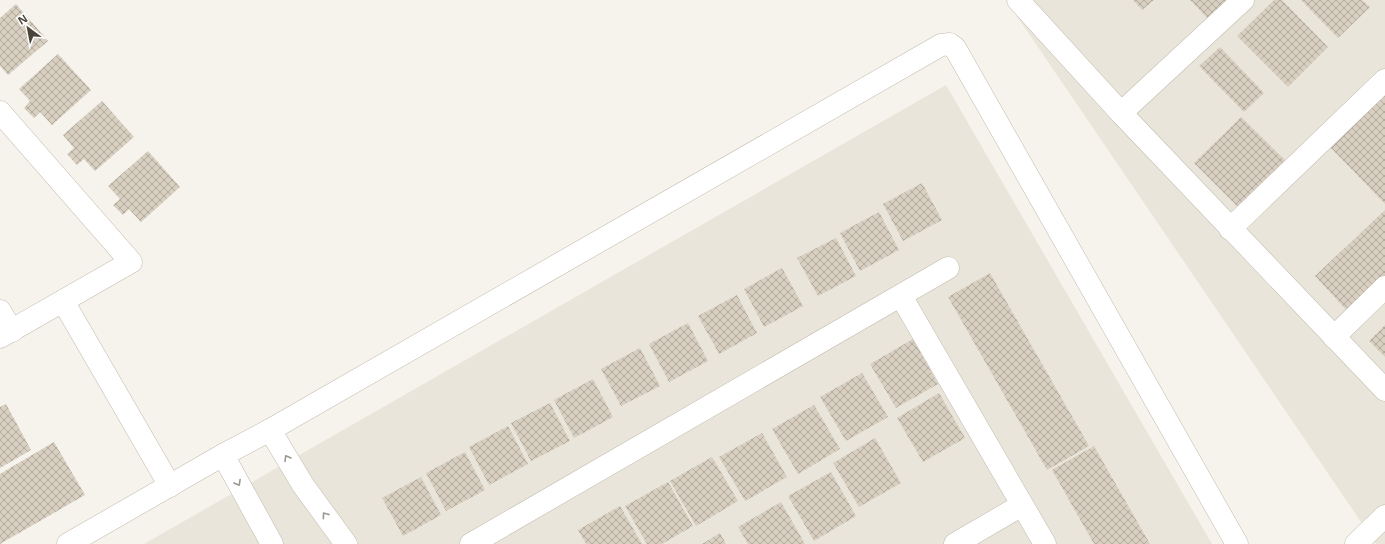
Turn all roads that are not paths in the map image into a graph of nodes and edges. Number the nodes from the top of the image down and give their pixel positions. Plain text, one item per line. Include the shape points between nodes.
1 (1018, 0) edge
2 (1243, 0) edge
3 (1385, 80) edge
4 (0, 112) edge
5 (1121, 114) junction
6 (1230, 228) junction
7 (948, 268) dead end
8 (1385, 287) edge
9 (901, 296) junction
10 (63, 301) junction
11 (0, 311) edge
12 (6, 334) edge
13 (1334, 337) junction
14 (1385, 390) edge
15 (270, 430) junction
16 (223, 455) junction
17 (170, 486) junction
18 (1022, 505) junction
19 (1385, 516) edge
20 (68, 544) edge
21 (272, 544) edge
22 (346, 544) edge
23 (471, 544) edge
24 (955, 544) edge
25 (1045, 544) edge
26 (1237, 544) edge
27 (1356, 544) edge

1 - 5 street
2 - 5 street
3 - 6 street
4 - 10 street via 131,262
5 - 6 street
6 - 13 street
7 - 9 street
8 - 13 street
9 - 18 street
9 - 23 street
10 - 12 street
10 - 17 street
11 - 12 street
13 - 14 street
15 - 16 street
22 -> 15 street via 304,485
15 - 26 street via 941,44 950,44 955,48
16 - 17 street
16 -> 21 street
17 - 20 street
18 - 24 street
18 - 25 street
19 - 27 street

